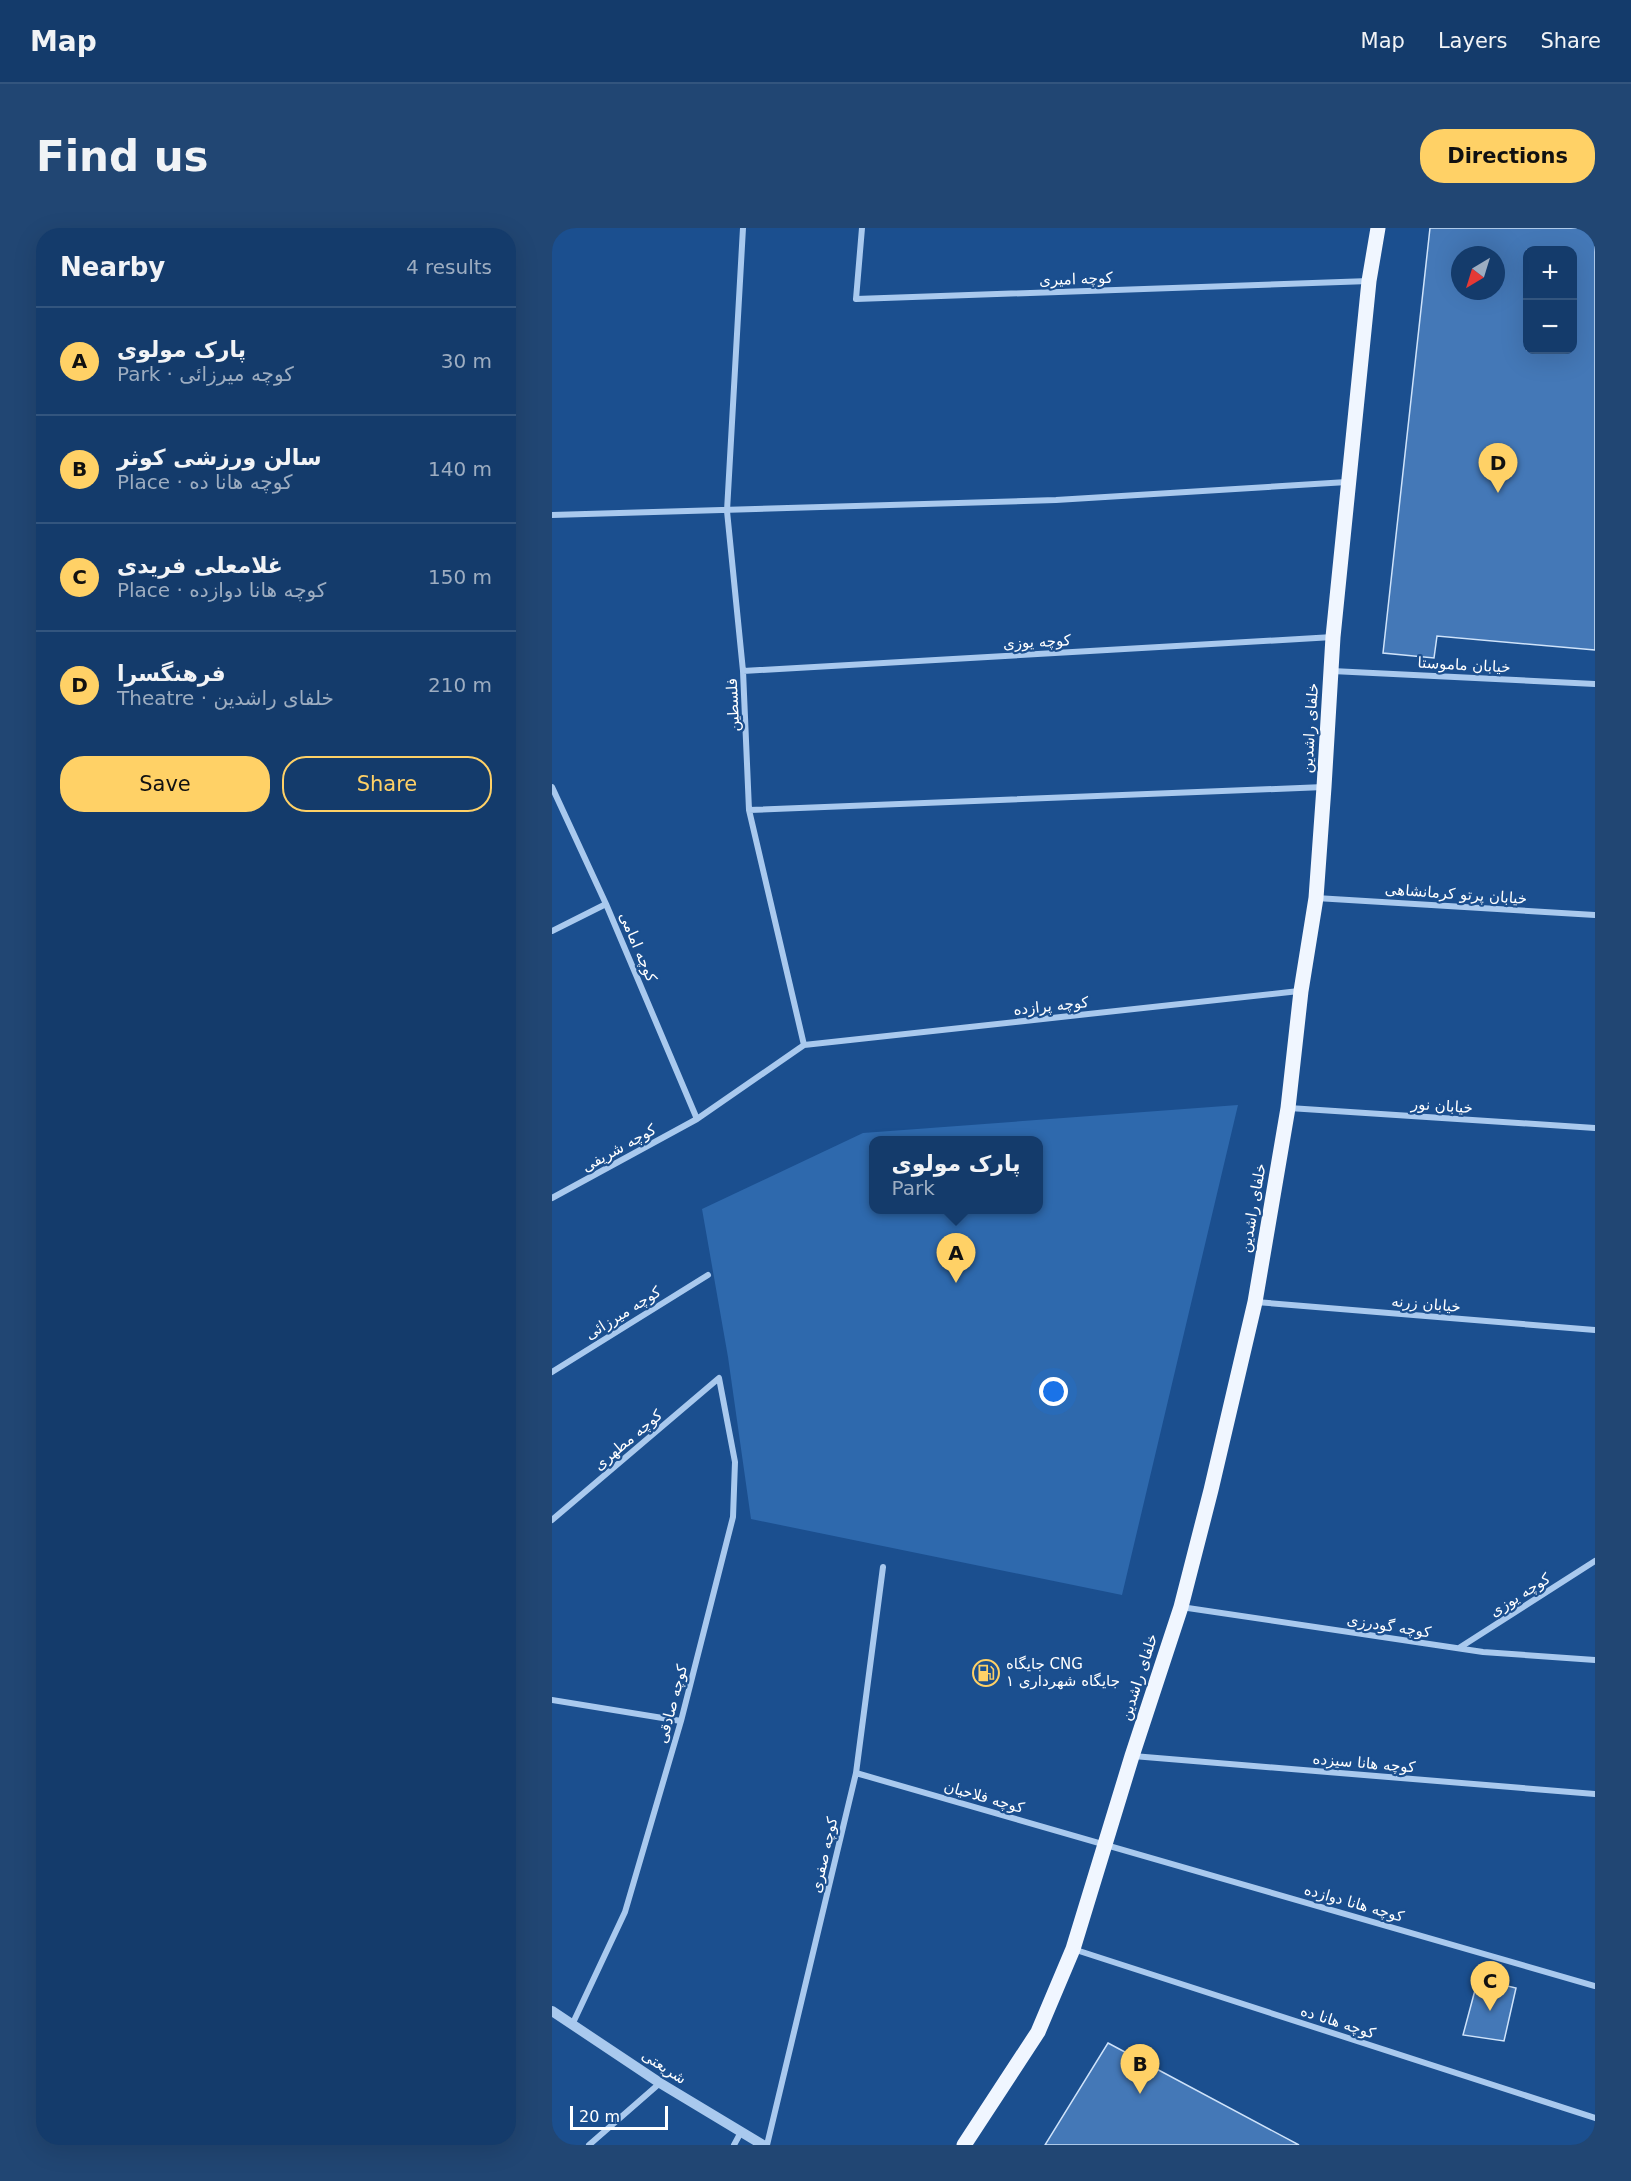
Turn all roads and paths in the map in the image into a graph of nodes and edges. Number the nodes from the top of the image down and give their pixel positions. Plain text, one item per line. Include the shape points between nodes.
1 (743, 228) edge
2 (862, 228) edge
3 (1378, 228) edge
4 (1369, 281) junction
5 (1347, 482) junction
6 (727, 511) junction
7 (552, 515) edge
8 (1333, 638) junction
9 (1332, 670) junction
10 (743, 671) junction
11 (1595, 684) edge
12 (1324, 787) junction
13 (552, 788) edge
14 (749, 810) junction
15 (1316, 897) junction
16 (606, 904) junction
17 (1595, 915) edge
18 (552, 931) edge
19 (1300, 991) junction
20 (804, 1045) junction
21 (1288, 1108) junction
22 (697, 1119) junction
23 (1595, 1128) edge
24 (552, 1198) edge
25 (708, 1275) dead end
26 (1255, 1302) junction
27 (1595, 1330) edge
28 (552, 1372) edge
29 (719, 1378) joint
30 (552, 1520) edge
31 (1594, 1563) edge
32 (883, 1567) dead end
33 (1181, 1606) junction
34 (1458, 1648) junction
35 (1595, 1660) edge
36 (552, 1700) edge
37 (681, 1721) junction
38 (1132, 1756) junction
39 (856, 1773) junction
40 (1595, 1794) edge
41 (1106, 1845) junction
42 (1073, 1948) junction
43 (1595, 1986) edge
44 (552, 2011) edge
45 (572, 2025) junction
46 (660, 2083) junction
47 (1595, 2118) edge
48 (741, 2132) junction
49 (589, 2145) edge
50 (734, 2145) edge
51 (765, 2145) edge
52 (964, 2145) edge

1 - 6 street, فلسطین
2 - 4 street, کوچه امیری via 856,299
3 - 4 main road, خلفای راشدین
4 - 5 main road, خلفای راشدین
5 - 6 street via 1056,500
5 - 8 main road, خلفای راشدین
6 - 7 street
6 - 10 street, فلسطین
8 - 9 main road, خلفای راشدین
8 - 10 street, کوچه یوزی
9 - 11 street, خیابان ماموستا
9 - 12 main road, خلفای راشدین
10 - 14 street, فلسطین
12 - 14 street
12 - 15 main road, خلفای راشدین
13 - 16 street, کوچه امامی
14 - 20 street, فلسطین
15 - 17 street, خیابان پرتو کرمانشاهی
15 - 19 main road, خلفای راشدین
16 - 18 street
16 - 22 street, کوچه امامی
19 - 20 street, کوچه پرازده
19 - 21 main road, خلفای راشدین
20 - 22 street
21 - 23 street, خیابان نور
21 - 26 main road, خلفای راشدین
22 - 24 street, کوچه شریفی
25 - 28 street, کوچه میرزائی
26 - 27 street, خیابان زرنه
26 - 33 main road, خلفای راشدین
29 - 30 street, کوچه مطهری
29 - 37 street, کوچه صادقی via 735,1462 733,1517
31 - 34 street, کوچه یوزی
32 - 39 street, کوچه صفری
33 - 34 street, کوچه گودرزی
33 - 38 main road, خلفای راشدین
34 - 35 street, کوچه گودرزی
36 - 37 street
37 - 45 street, کوچه صادقی via 625,1912
38 - 40 street, کوچه هانا سیزده
38 - 41 main road, خلفای راشدین
39 - 41 street, کوچه فلاحیان
39 - 51 street, کوچه صفری
41 - 42 main road, خلفای راشدین
41 - 43 street, کوچه هانا دوازده
42 - 47 street, کوچه هانا ده
42 - 52 main road, خلفای راشدین via 1038,2032
44 - 45 street, شریعتی
45 - 46 street, شریعتی
46 - 48 street, شریعتی
46 - 49 street
48 - 50 street
48 - 51 street, شریعتی

